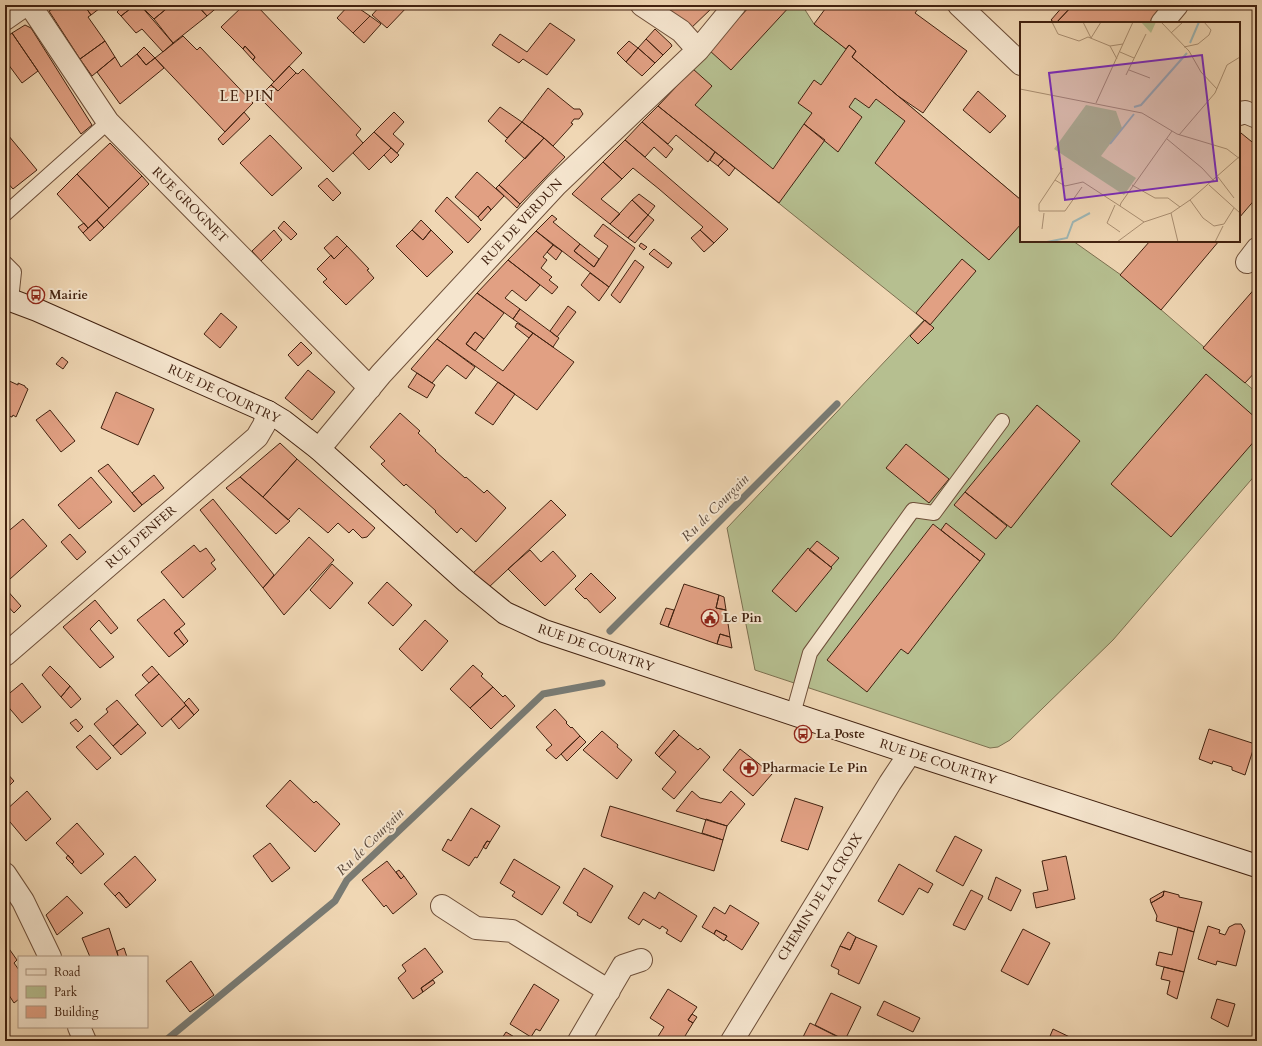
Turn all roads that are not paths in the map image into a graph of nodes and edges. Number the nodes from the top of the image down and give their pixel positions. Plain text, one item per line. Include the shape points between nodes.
1 (25, 5) edge
2 (30, 5) edge
3 (642, 5) edge
4 (735, 5) edge
5 (959, 5) edge
6 (1177, 5) edge
7 (5, 19) edge
8 (1163, 22) edge
9 (698, 50) junction
10 (1020, 63) edge
11 (1240, 114) edge
12 (1257, 117) edge
13 (108, 122) junction
14 (5, 214) edge
15 (5, 264) edge
16 (8, 299) edge
17 (370, 388) junction
18 (268, 412) junction
19 (1002, 421) dead end
20 (319, 449) junction
21 (5, 655) edge
22 (793, 714) junction
23 (910, 753) junction
24 (1257, 866) edge
25 (5, 874) edge
26 (442, 906) dead end
27 (50, 956) edge
28 (641, 960) dead end
29 (609, 991) junction
30 (79, 1028) edge
31 (85, 1041) edge
32 (579, 1041) edge
33 (732, 1041) edge

1 - 7 street
2 - 13 street, RUE GROGNET
3 - 9 street via 681,31
4 - 9 street, RUE DE VERDUN
5 - 10 street
6 - 8 street
9 - 17 street, RUE DE VERDUN via 556,185
11 - 12 street via 1245,112
13 - 14 lane
13 - 17 street, RUE GROGNET
15 - 16 lane via 14,272
16 - 18 street, RUE DE COURTRY
17 - 20 street, RUE DE VERDUN
18 - 20 street, RUE DE COURTRY
18 - 21 street, RUE D'ENFER via 257,437
19 - 22 lane via 934,513 913,510 810,653
20 - 22 street, RUE DE COURTRY via 505,613 544,631
22 - 23 street, RUE DE COURTRY
23 - 24 street, RUE DE COURTRY
23 - 33 street, CHEMIN DE LA CROIX
25 - 27 street via 23,901
26 - 29 street via 476,928 512,931
28 - 29 street via 623,966
29 - 32 street
30 - 31 street

